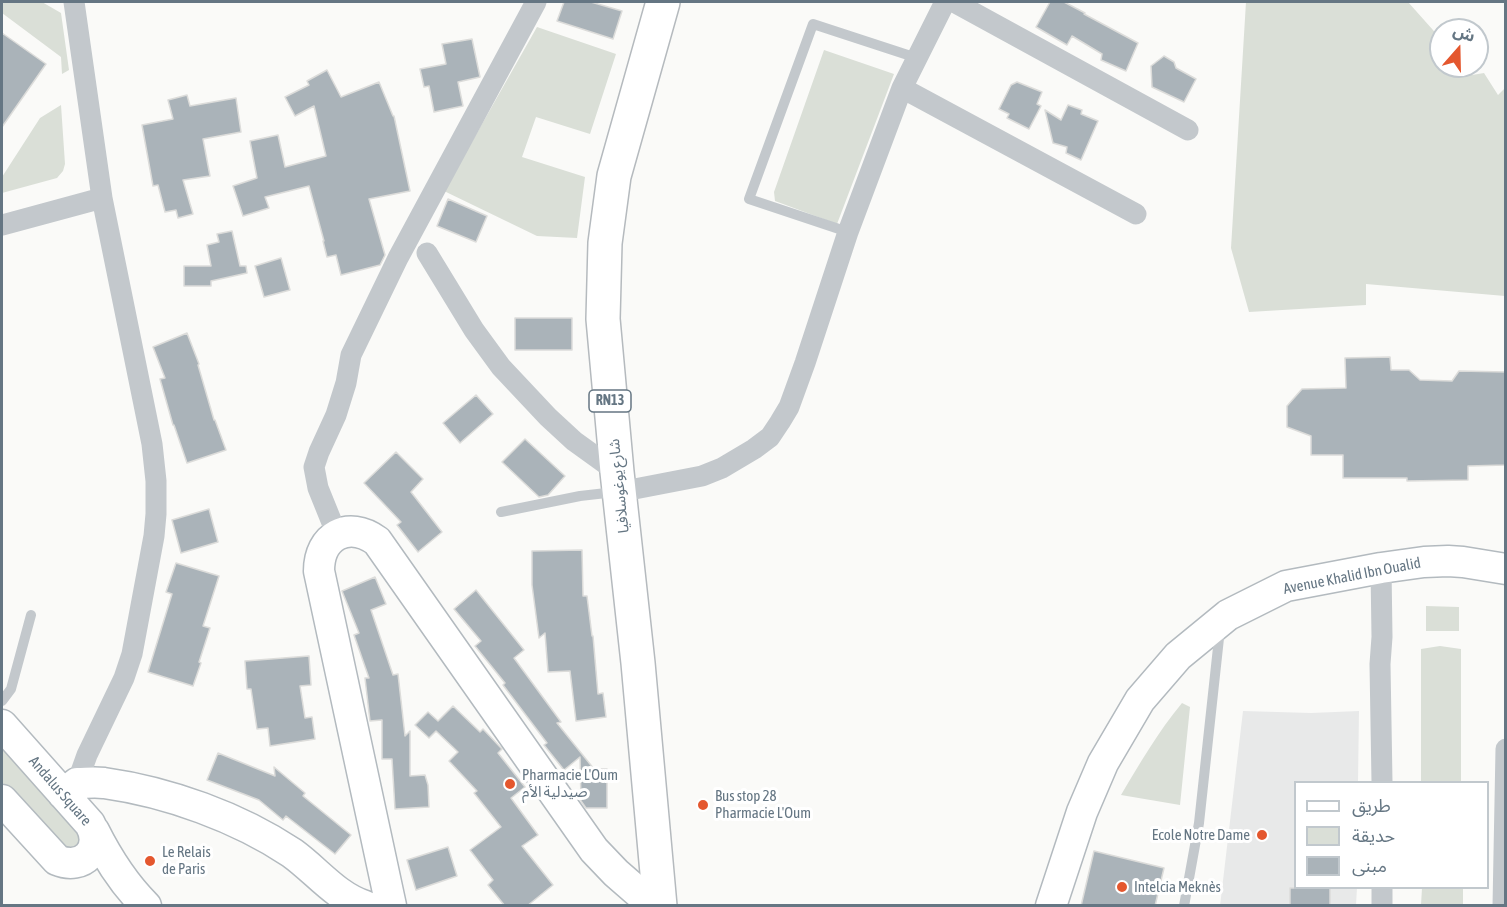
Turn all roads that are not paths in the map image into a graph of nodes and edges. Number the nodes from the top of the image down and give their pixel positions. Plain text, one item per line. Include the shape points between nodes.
1 (74, 2) edge
2 (536, 2) edge
3 (663, 2) edge
4 (945, 2) edge
5 (954, 2) edge
6 (917, 58) junction
7 (902, 88) junction
8 (1188, 129) dead end
9 (102, 198) junction
10 (1136, 213) dead end
11 (2, 225) edge
12 (848, 232) junction
13 (427, 253) dead end
14 (618, 482) junction
15 (501, 512) dead end
16 (337, 535) junction
17 (1381, 568) junction
18 (1506, 569) edge
19 (31, 615) dead end
20 (1221, 620) junction
21 (2, 701) edge
22 (2, 725) edge
23 (1506, 748) edge
24 (1382, 781) edge
25 (70, 789) junction
26 (2, 800) edge
27 (94, 831) junction
28 (64, 863) junction
29 (1382, 889) edge
30 (139, 898) edge
31 (366, 906) edge
32 (390, 906) edge
33 (654, 906) edge
34 (660, 906) edge
35 (1051, 906) edge
36 (1184, 906) edge
37 (1382, 906) edge
38 (1503, 906) edge

1 - 9 street
2 - 16 street via 398,258 351,355 336,415 314,467
3 - 14 main road, شارع يوغوسلافيا / RN13 via 614,176 605,243 603,319
4 - 6 street
5 - 8 street
6 - 7 street
6 - 12 lane via 813,24 749,199
7 - 10 street
7 - 12 street
9 - 11 street
9 - 25 street via 152,444 156,514 132,654
12 - 14 street via 789,407 770,437 722,468 702,476
13 - 14 street via 501,368
14 - 15 lane via 580,496
14 - 34 main road, شارع يوغوسلافيا / RN13
16 - 32 main road via 322,550 319,571
16 - 33 main road via 358,531 377,541 594,850
17 - 18 main road, Avenue Khalid Ibn Oualid via 1448,561
17 - 20 main road, Avenue Khalid Ibn Oualid via 1286,586
17 - 24 street
19 - 21 lane via 11,689
20 - 35 main road, Avenue Khalid Ibn Oualid via 1178,656 1140,700 1103,763
20 - 36 lane via 1199,823
22 - 25 main road, Andalus Square
23 - 38 street
25 - 27 main road, Andalus Square
25 - 31 main road via 103,783 206,810 272,840 341,894
26 - 28 main road via 51,855
27 - 28 main road, Andalus Square via 91,853 79,862
27 - 30 main road via 109,860
28 - 30 main road via 95,874
29 - 37 street

